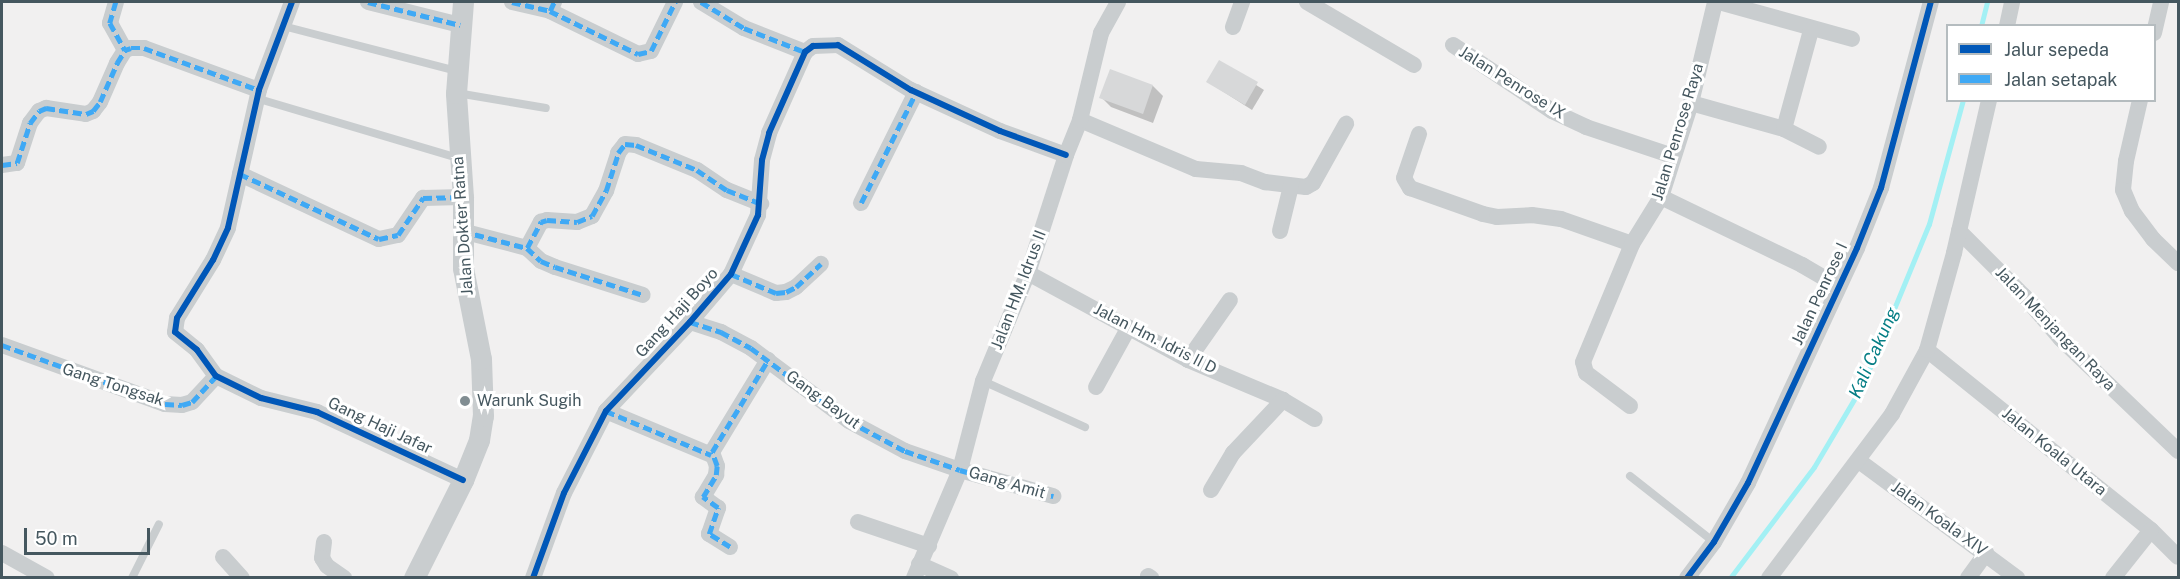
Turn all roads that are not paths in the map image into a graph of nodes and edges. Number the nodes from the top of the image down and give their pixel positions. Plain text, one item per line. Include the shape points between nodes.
1 (116, 2) edge
2 (292, 2) edge
3 (368, 2) edge
4 (463, 2) edge
5 (512, 2) edge
6 (675, 2) edge
7 (701, 2) edge
8 (1118, 2) edge
9 (1242, 2) edge
10 (1307, 2) edge
11 (1714, 2) edge
12 (1719, 2) edge
13 (1931, 2) edge
14 (2012, 2) edge
15 (2161, 2) edge
16 (552, 6) edge
17 (2007, 24) edge
18 (2156, 24) edge
19 (460, 25) junction
20 (283, 26) junction
21 (1233, 27) dead end
22 (1811, 30) junction
23 (1852, 39) dead end
24 (1452, 45) dead end
25 (125, 50) junction
26 (805, 52) junction
27 (1414, 65) dead end
28 (458, 72) junction
29 (916, 92) junction
30 (456, 93) junction
31 (259, 94) junction
32 (1989, 102) edge
33 (2140, 102) edge
34 (1690, 103) junction
35 (546, 108) dead end
36 (1080, 120) junction
37 (1346, 124) dead end
38 (1784, 129) junction
39 (1419, 134) dead end
40 (1819, 147) dead end
41 (1066, 155) junction
42 (1673, 156) junction
43 (458, 158) junction
44 (2, 165) edge
45 (240, 174) junction
46 (1291, 186) junction
47 (463, 197) junction
48 (1661, 197) junction
49 (761, 204) junction
50 (861, 204) dead end
51 (462, 231) junction
52 (1280, 231) dead end
53 (1959, 231) junction
54 (1632, 244) junction
55 (527, 248) junction
56 (2178, 263) edge
57 (821, 264) dead end
58 (1028, 273) junction
59 (731, 274) junction
60 (1838, 286) junction
61 (643, 295) dead end
62 (1230, 300) dead end
63 (690, 322) junction
64 (1129, 327) junction
65 (2, 345) edge
66 (1927, 350) junction
67 (768, 360) junction
68 (1188, 360) junction
69 (216, 376) junction
70 (983, 381) junction
71 (1096, 387) dead end
72 (1283, 400) junction
73 (1630, 405) dead end
74 (606, 411) junction
75 (1315, 418) dead end
76 (1085, 427) dead end
77 (2178, 451) edge
78 (711, 455) junction
79 (1859, 461) junction
80 (960, 470) junction
81 (1630, 476) dead end
82 (463, 480) junction
83 (1211, 490) dead end
84 (1053, 496) dead end
85 (858, 522) dead end
86 (159, 524) dead end
87 (2151, 530) junction
88 (324, 542) dead end
89 (1714, 542) junction
90 (928, 546) junction
91 (730, 547) dead end
92 (2, 553) edge
93 (1986, 553) junction
94 (2178, 556) edge
95 (223, 557) dead end
96 (917, 571) edge
97 (48, 578) edge
98 (132, 578) edge
99 (242, 578) edge
100 (344, 578) edge
101 (414, 578) edge
102 (533, 578) edge
103 (951, 578) edge
104 (1687, 578) edge
105 (1769, 578) edge
106 (1968, 578) edge
107 (2017, 578) edge
108 (2113, 578) edge

1 - 25 street via 110,23
2 - 20 street
3 - 19 street
4 - 19 street, Jalan Dokter Ratna
5 - 16 street
6 - 16 street via 651,51 638,54
7 - 26 street via 744,28
8 - 36 street, Jalan HM. Idrus II via 1101,33
9 - 21 street
10 - 27 street
11 - 34 street, Jalan Penrose Raya
12 - 22 street
13 - 60 street, Jalan Penrose I via 1881,188
14 - 17 street
15 - 18 street
19 - 28 street, Jalan Dokter Ratna
20 - 28 lane
20 - 31 street
22 - 23 street
22 - 38 street
24 - 42 street, Jalan Penrose IX via 1552,111 1586,127
25 - 31 street via 144,48
25 - 44 street via 93,111 39,111 30,123 17,163
26 - 29 street via 813,46 838,45
26 - 49 street, Gang Haji Boyo via 764,148
28 - 30 street, Jalan Dokter Ratna
29 - 41 street via 1000,131
29 - 50 street
30 - 35 lane
30 - 43 street, Jalan Dokter Ratna
31 - 43 lane
31 - 45 street
32 - 53 street
33 - 56 street via 2123,190 2132,211 2153,239
34 - 38 street
34 - 42 street, Jalan Penrose Raya
36 - 41 street, Jalan HM. Idrus II
36 - 46 street via 1196,169 1241,173
37 - 46 street via 1313,183 1306,187
38 - 40 street
39 - 54 street via 1404,178 1410,188 1483,214 1562,219
41 - 58 street, Jalan HM. Idrus II
42 - 48 street, Jalan Penrose Raya
43 - 47 street, Jalan Dokter Ratna
45 - 47 street via 379,238 398,234 423,198
45 - 69 street via 228,228 175,326 175,332 197,350
46 - 52 street
47 - 51 street, Jalan Dokter Ratna
48 - 54 street, Jalan Penrose Raya
48 - 60 street
49 - 55 street via 727,190 697,170 625,144 592,216 577,222 541,222
49 - 59 street, Gang Haji Boyo
51 - 55 street
51 - 82 street, Jalan Dokter Ratna via 463,268 484,393 479,440
53 - 66 street
53 - 77 street, Jalan Menjangan Raya via 2061,339
54 - 73 street, Jalan Penrose Raya via 1583,362 1586,373
55 - 61 street via 555,267
57 - 59 street via 796,288 786,292 776,293
58 - 64 street, Jalan Hm. Idris II D
58 - 70 street, Jalan HM. Idrus II
59 - 63 street, Gang Haji Boyo
60 - 89 street, Jalan Penrose I via 1748,483
62 - 68 street
63 - 67 street, Gang Bayut via 735,339
63 - 74 street, Gang Haji Boyo
64 - 68 street, Jalan Hm. Idris II D
64 - 71 street
65 - 69 street, Gang Tongsak via 165,404 192,402
66 - 79 street via 1912,381
66 - 87 street, Jalan Koala Utara
67 - 78 street
67 - 80 street, Gang Bayut via 849,421 905,451
68 - 72 street, Jalan Hm. Idris II D
69 - 82 street, Gang Haji Jafar via 261,398 317,412
70 - 76 lane
70 - 80 street, Jalan HM. Idrus II
72 - 75 street, Jalan Hm. Idris II D
72 - 83 street via 1233,453
74 - 78 street
74 - 102 street, Gang Haji Boyo via 564,493
78 - 91 street via 717,470 703,497 718,508 709,534
79 - 93 street, Jalan Koala XIV
79 - 105 street
80 - 84 street, Gang Amit
80 - 90 street, Jalan HM. Idrus II
81 - 89 lane
82 - 101 street, Jalan Dokter Ratna
85 - 90 street
86 - 98 lane
87 - 94 street, Jalan Koala Utara
87 - 108 street
88 - 100 street via 322,558
89 - 104 street, Jalan Penrose I
90 - 96 street, Jalan HM. Idrus II
92 - 97 street
93 - 106 street
93 - 107 street, Jalan Koala XIV
95 - 99 street
96 - 103 street

